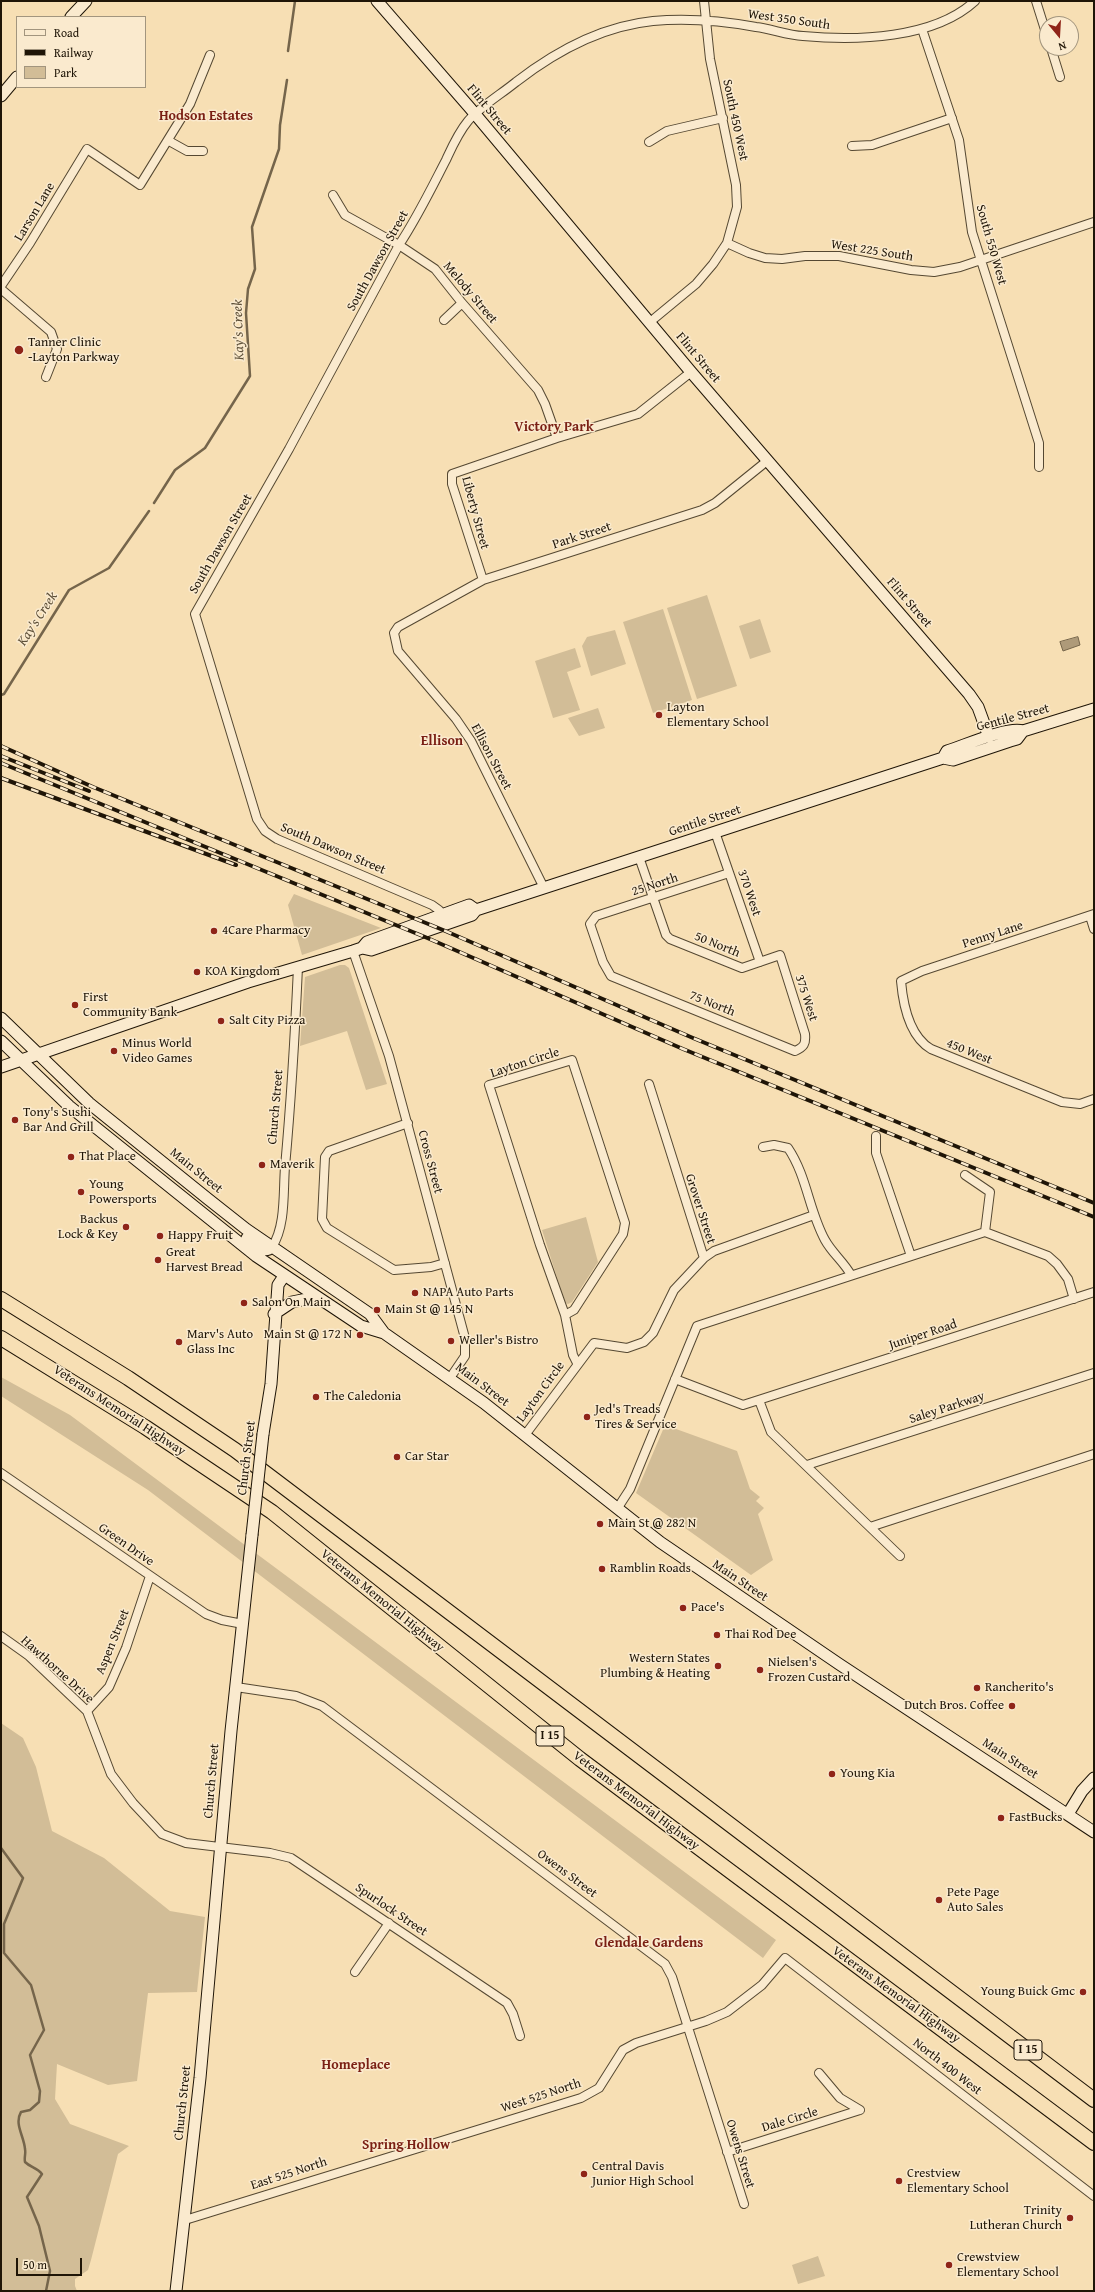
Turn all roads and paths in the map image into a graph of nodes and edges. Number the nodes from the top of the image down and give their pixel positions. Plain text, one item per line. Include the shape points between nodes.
1 (86, 1) edge
2 (377, 1) edge
3 (704, 1) edge
4 (975, 1) edge
5 (1036, 1) edge
6 (72, 16) edge
7 (1041, 16) edge
8 (707, 21) junction
9 (922, 29) junction
10 (210, 55) dead end
11 (1053, 56) edge
12 (1060, 77) dead end
13 (16, 78) edge
14 (1, 96) edge
15 (475, 115) junction
16 (723, 118) junction
17 (952, 118) junction
18 (169, 141) junction
19 (649, 142) dead end
20 (852, 146) dead end
21 (203, 151) dead end
22 (333, 194) dead end
23 (1094, 222) edge
24 (727, 244) junction
25 (399, 245) junction
26 (981, 259) junction
27 (1, 286) edge
28 (1, 289) edge
29 (462, 304) junction
30 (444, 320) dead end
31 (650, 322) junction
32 (691, 372) junction
33 (46, 377) dead end
34 (557, 438) junction
35 (767, 461) junction
36 (1039, 467) dead end
37 (483, 580) junction
38 (398, 627) joint
39 (1094, 709) edge
40 (1021, 733) junction
41 (989, 737) junction
42 (945, 758) junction
43 (716, 832) junction
44 (639, 857) junction
45 (729, 873) junction
46 (544, 888) junction
47 (653, 899) junction
48 (476, 910) junction
49 (442, 914) junction
50 (1092, 915) edge
51 (1094, 929) edge
52 (357, 950) junction
53 (780, 955) joint
54 (760, 962) junction
55 (298, 967) junction
56 (612, 976) joint
57 (901, 981) joint
58 (1, 1018) edge
59 (1, 1041) edge
60 (803, 1048) joint
61 (37, 1054) junction
62 (20, 1060) junction
63 (1, 1067) edge
64 (649, 1084) dead end
65 (1094, 1099) edge
66 (408, 1123) junction
67 (876, 1136) dead end
68 (763, 1147) dead end
69 (965, 1175) dead end
70 (814, 1215) junction
71 (214, 1223) junction
72 (985, 1232) junction
73 (272, 1247) junction
74 (911, 1256) junction
75 (704, 1258) junction
76 (445, 1263) junction
77 (851, 1275) junction
78 (284, 1276) junction
79 (1094, 1292) edge
80 (317, 1297) junction
81 (1, 1299) edge
82 (1074, 1299) junction
83 (274, 1314) junction
84 (564, 1315) junction
85 (384, 1333) junction
86 (1, 1338) edge
87 (577, 1363) junction
88 (1094, 1373) edge
89 (450, 1378) junction
90 (675, 1379) junction
91 (759, 1400) junction
92 (525, 1436) junction
93 (1094, 1454) edge
94 (807, 1466) junction
95 (1, 1473) edge
96 (617, 1509) junction
97 (870, 1527) junction
98 (900, 1556) dead end
99 (150, 1576) junction
100 (243, 1624) junction
101 (1, 1636) edge
102 (236, 1687) junction
103 (87, 1711) junction
104 (1094, 1778) edge
105 (1068, 1814) junction
106 (1094, 1832) edge
107 (220, 1847) junction
108 (389, 1923) junction
109 (785, 1958) joint
110 (355, 1972) dead end
111 (688, 2027) junction
112 (520, 2036) dead end
113 (819, 2073) dead end
114 (1094, 2100) edge
115 (1094, 2143) edge
116 (401, 2152) joint
117 (727, 2152) junction
118 (1094, 2196) edge
119 (744, 2204) dead end
120 (185, 2220) junction
121 (176, 2291) edge

1 - 6 main road
2 - 15 main road, Flint Street
3 - 8 street, South 450 West
4 - 9 street, West 350 South via 947,20
5 - 7 street
8 - 9 street, West 350 South via 801,36 839,38
8 - 15 street, West 350 South via 653,21 613,28 578,42 540,64
8 - 16 street, South 450 West via 710,59
9 - 17 street, South 550 West
10 - 18 street via 190,104
11 - 12 street
13 - 14 main road
15 - 25 street, South Dawson Street via 460,133
15 - 31 main road, Flint Street
16 - 19 street via 667,131
16 - 24 street, South 450 West via 737,207
17 - 20 street via 872,146
17 - 26 street, South 550 West via 964,166 972,232
18 - 21 street via 187,151
18 - 27 street, Larson Lane via 140,185 87,149 22,257
22 - 25 street, Melody Street via 345,215
23 - 26 street, West 225 South
24 - 26 street, West 225 South via 765,258 839,256 934,272
24 - 31 street via 696,284
25 - 29 street, Melody Street via 435,269
25 - 49 street, South Dawson Street via 289,449 195,614 257,819 265,831 276,840 432,905
26 - 36 street, South 550 West via 1039,443
28 - 33 street via 51,332 57,349
29 - 30 street
29 - 34 street, Melody Street via 538,390
31 - 32 main road, Flint Street
32 - 34 street, Liberty Street via 638,414
32 - 35 main road, Flint Street
34 - 37 street, Liberty Street via 452,474 452,484
35 - 37 street, Park Street via 715,503 702,510
35 - 41 main road, Flint Street via 969,694 978,707
37 - 38 street, Park Street
38 - 46 street, Ellison Street via 394,634 398,651 472,741
39 - 40 main road, Gentile Street
40 - 41 main road, Gentile Street via 994,740
40 - 42 main road, Gentile Street via 1017,739 953,760
41 - 42 main road, Gentile Street via 947,751
42 - 43 main road, Gentile Street
43 - 44 main road, Gentile Street
43 - 45 street, 370 West
44 - 46 main road, Gentile Street
44 - 47 street
45 - 47 street, 25 North
45 - 54 street, 370 West
46 - 48 main road, Gentile Street
47 - 54 street, 50 North via 666,935 670,939 742,968
47 - 56 street, 25 North via 596,916 591,922 603,962
48 - 49 main road, Gentile Street via 469,905
48 - 52 main road, Gentile Street via 472,915 371,950
49 - 52 main road, Gentile Street via 367,942
50 - 51 street
50 - 57 street, Penny Lane via 922,970
52 - 55 main road, Gentile Street
52 - 66 street, Cross Street
53 - 54 street, 50 North
53 - 60 street, 375 West via 805,1034 806,1042
55 - 61 main road, Gentile Street
55 - 73 street, Church Street via 295,1056 282,1207 278,1238
56 - 60 street, 75 North via 795,1050
57 - 65 street, 450 West via 903,1002 921,1043 1071,1104
58 - 61 main road, Main Street
59 - 62 main road, Main Street
61 - 62 main road, Gentile Street
61 - 73 main road, Main Street via 89,1103
62 - 63 main road, Gentile Street
62 - 71 main road, Main Street via 69,1106
64 - 75 street, Grover Street
66 - 76 street, Cross Street
66 - 76 street via 329,1151 325,1157 322,1219 328,1228 394,1270 425,1268
67 - 74 street via 876,1153
68 - 70 street via 774,1145 788,1148 798,1163
69 - 72 street via 990,1192
70 - 75 street via 714,1251
70 - 77 street via 825,1242
71 - 73 main road via 237,1230 262,1250
71 - 78 main road, Main Street
72 - 74 street
72 - 82 street via 1048,1256 1068,1279
73 - 85 main road, Main Street via 370,1314
74 - 77 street
75 - 87 street, Grover Street via 674,1290 653,1333 644,1342 627,1348 594,1343
76 - 89 street, Cross Street via 466,1345 464,1358
77 - 90 street via 697,1326
78 - 80 main road, Main Street
78 - 83 main road, Church Street via 278,1285
79 - 82 street, Juniper Road
80 - 83 main road via 292,1302
80 - 85 main road, Main Street via 361,1326
81 - 114 highway, I 15 via 128,1378 235,1450
82 - 91 street, Juniper Road
83 - 100 main road, Church Street, bridge via 271,1384
84 - 84 street, Layton Circle via 574,1310 623,1234 625,1223 572,1060 489,1085
84 - 87 street, Layton Circle
85 - 89 main road, Main Street
86 - 115 highway, Veterans Memorial Highway / I 15 via 138,1423 272,1512 580,1759
87 - 92 street, Layton Circle
88 - 94 street, Saley Parkway
89 - 92 main road, Main Street
90 - 91 street, Juniper Road via 737,1404 743,1405
90 - 96 street via 630,1489
91 - 94 street via 770,1432
92 - 96 main road, Main Street
93 - 97 street
94 - 97 street
95 - 99 street, Green Drive
96 - 105 main road, Main Street via 722,1586
97 - 98 street
99 - 100 street, Green Drive via 206,1614
99 - 103 street, Aspen Street via 126,1648 108,1686
100 - 102 main road, Church Street
101 - 103 street, Hawthorne Drive via 29,1656
102 - 107 main road, Church Street
102 - 111 street, Owens Street via 296,1696 322,1706 645,1947 665,1964 672,1977
103 - 107 street, Hawthorne Drive via 111,1774 133,1803 162,1834 186,1843
104 - 105 main road via 1082,1791
105 - 106 main road, Main Street
107 - 108 street, Spurlock Street via 291,1858
107 - 120 main road, Church Street
108 - 110 street
108 - 112 street, Spurlock Street via 507,2003
109 - 111 street, West 525 North via 762,1985 744,2000 727,2012
109 - 118 street, North 400 West
111 - 116 street, West 525 North via 636,2043 623,2050 599,2088 581,2098
111 - 117 street, Owens Street
113 - 117 street, Dale Circle via 840,2098 860,2110
116 - 120 street, East 525 North
117 - 119 street, Owens Street
120 - 121 main road, Church Street

